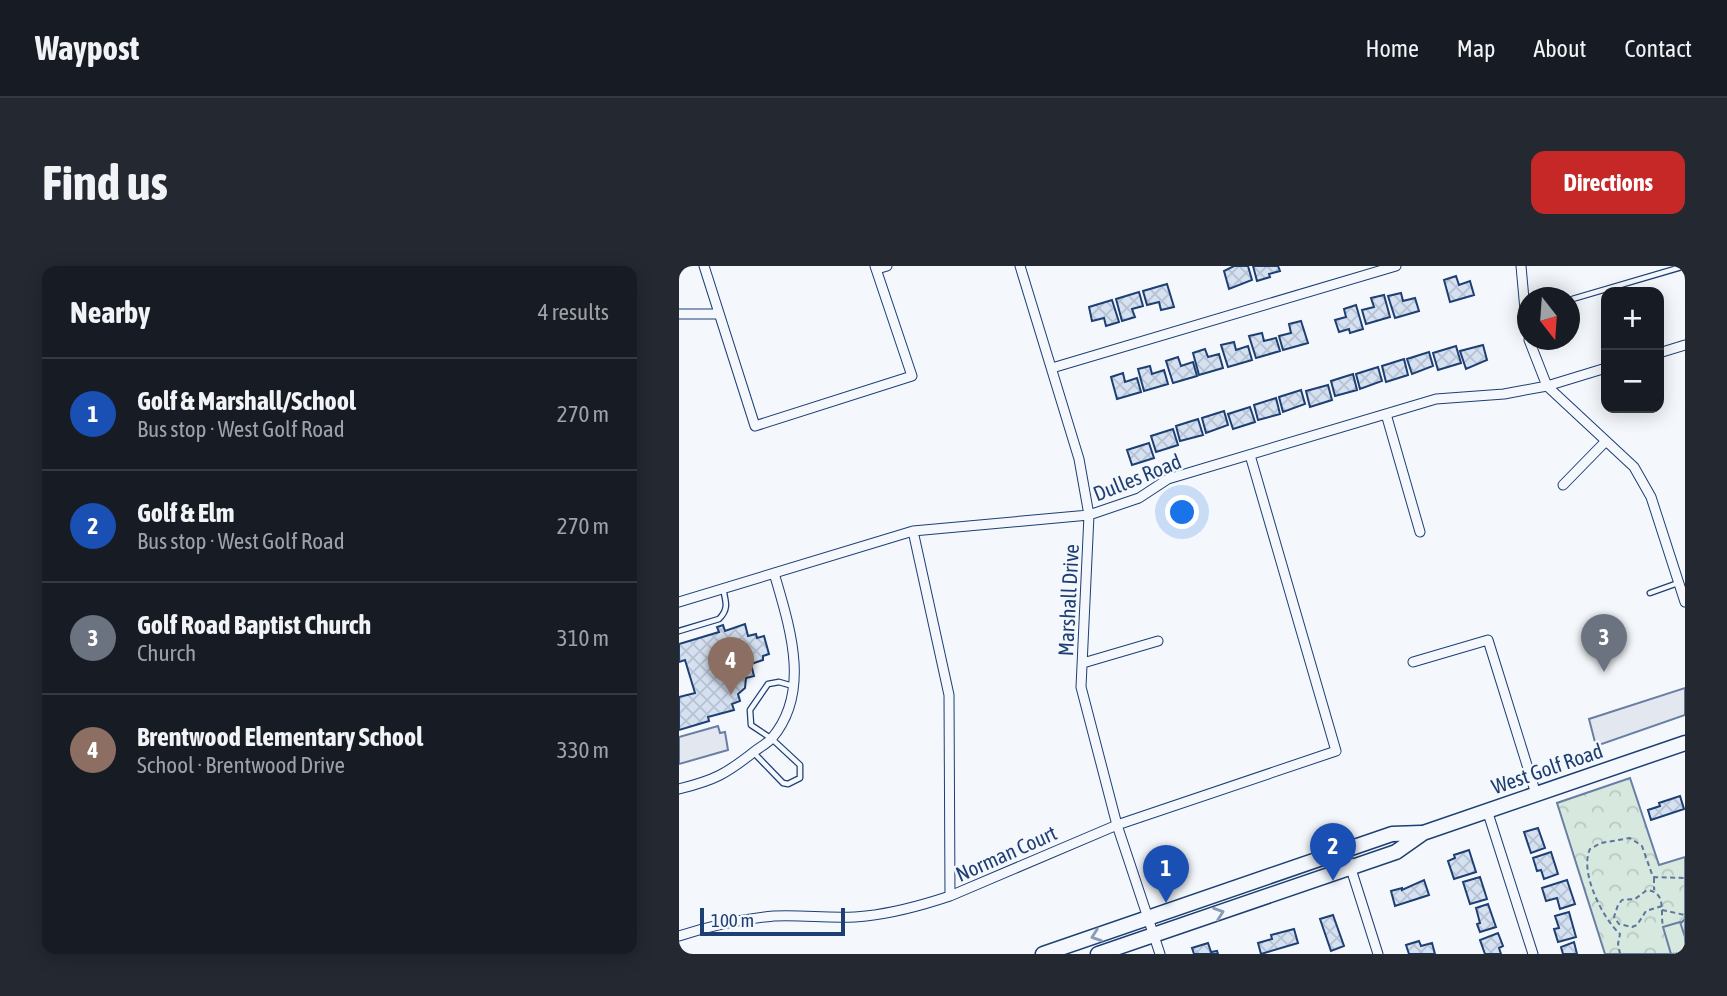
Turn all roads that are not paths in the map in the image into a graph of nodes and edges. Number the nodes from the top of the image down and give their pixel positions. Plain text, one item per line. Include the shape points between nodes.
1 (704, 266) edge
2 (887, 266) edge
3 (1020, 266) edge
4 (1396, 266) edge
5 (1521, 266) edge
6 (1685, 266) edge
7 (876, 267) edge
8 (1523, 287) edge
9 (1580, 297) edge
10 (679, 314) edge
11 (719, 314) junction
12 (1685, 345) edge
13 (1532, 350) edge
14 (1664, 351) edge
15 (1052, 368) junction
16 (1601, 370) edge
17 (1548, 386) junction
18 (1386, 414) junction
19 (1605, 442) junction
20 (1250, 455) junction
21 (1563, 485) dead end
22 (1090, 515) junction
23 (913, 531) junction
24 (1420, 532) dead end
25 (774, 573) junction
26 (1679, 583) junction
27 (723, 589) junction
28 (1650, 593) dead end
29 (679, 602) edge
30 (1685, 602) edge
31 (679, 631) edge
32 (1158, 641) dead end
33 (1413, 662) dead end
34 (1083, 663) junction
35 (794, 686) junction
36 (772, 739) junction
37 (1685, 743) edge
38 (754, 752) junction
39 (679, 789) edge
40 (1535, 794) junction
41 (1487, 810) junction
42 (1117, 825) junction
43 (1423, 833) junction
44 (1345, 850) junction
45 (1350, 867) junction
46 (950, 896) junction
47 (1148, 918) junction
48 (1154, 935) junction
49 (679, 936) edge
50 (1043, 954) edge
51 (1098, 954) edge
52 (1160, 954) edge
53 (1378, 954) edge
54 (1533, 954) edge

1 - 11 street
2 - 7 street
3 - 15 street, Marshall Drive
4 - 15 street
5 - 8 street
6 - 9 lane
7 - 11 street via 912,376 755,426
10 - 11 street
12 - 14 street
13 - 17 street
15 - 22 street, Marshall Drive via 1079,458
16 - 17 street, Dulles Road
17 - 18 street, Dulles Road via 1436,399
17 - 19 street
18 - 20 street, Dulles Road
18 - 24 street
19 - 21 street
19 - 26 street via 1634,467 1651,497
20 - 22 street, Dulles Road via 1168,480 1139,498
20 - 42 street, Norman Court via 1336,751
22 - 23 street, Dulles Road
22 - 34 street, Marshall Drive
23 - 25 street, Dulles Road
23 - 46 street via 949,695
25 - 27 street, Dulles Road
25 - 35 street via 789,626
26 - 28 lane
26 - 30 street
27 - 29 street, Dulles Road
27 - 31 lane via 724,615
32 - 34 street
33 - 40 street via 1488,640
34 - 42 street, Marshall Drive via 1081,687
35 - 36 street
35 - 36 lane via 768,684 750,710 751,725
36 - 38 street
36 - 38 lane via 800,765 800,778 795,782 783,783
37 - 40 main road, West Golf Road
38 - 39 street via 736,768
40 - 41 main road, West Golf Road
41 - 43 main road, West Golf Road
41 - 54 street
42 - 46 street, Norman Court
42 - 47 street, Marshall Drive
43 - 44 main road, West Golf Road via 1391,834
43 - 45 main road, West Golf Road via 1396,852
44 - 45 street
44 - 47 main road, West Golf Road
48 -> 45 main road, West Golf Road
45 - 53 street
46 - 49 street, Norman Court via 866,916 775,916
47 - 48 street, Marshall Drive
47 -> 50 main road, West Golf Road
48 - 51 main road, West Golf Road
48 - 52 street, Marshall Drive

